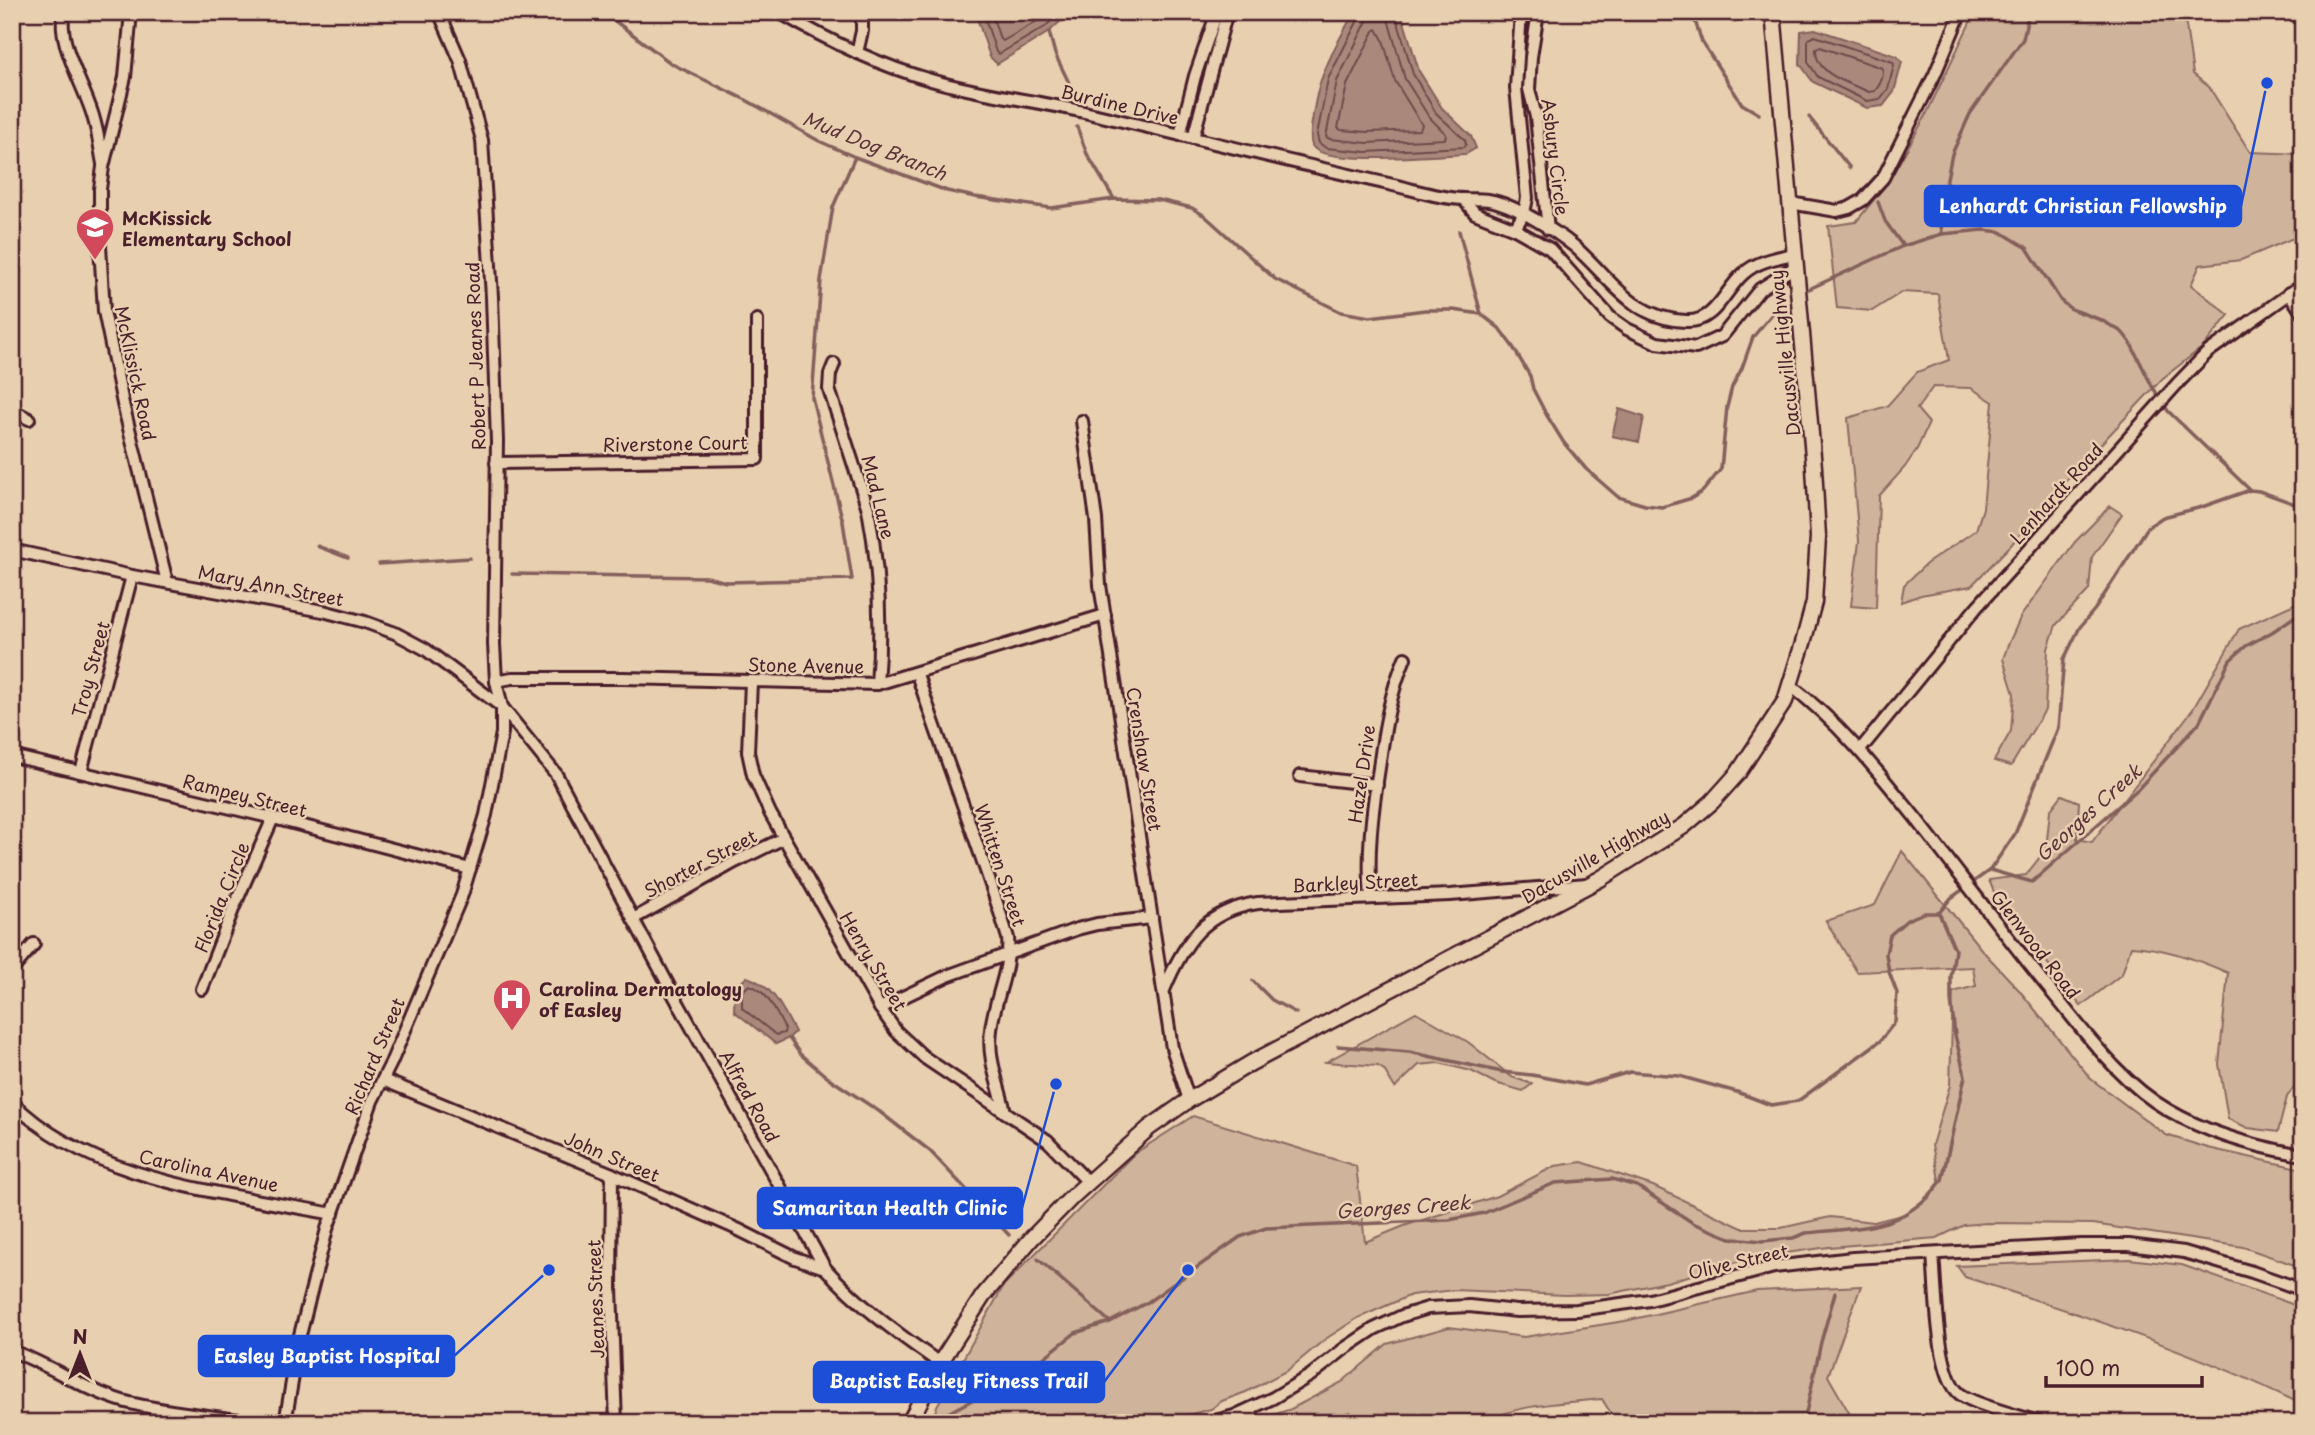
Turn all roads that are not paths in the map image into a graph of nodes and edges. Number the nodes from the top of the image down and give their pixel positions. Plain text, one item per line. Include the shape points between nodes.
1 (64, 12) edge
2 (131, 12) edge
3 (439, 12) edge
4 (779, 12) edge
5 (862, 12) edge
6 (1521, 12) edge
7 (1538, 12) edge
8 (1773, 12) edge
9 (1961, 12) edge
10 (1221, 13) edge
11 (1519, 27) junction
12 (1535, 31) junction
13 (856, 53) junction
14 (1516, 88) junction
15 (1529, 89) junction
16 (1180, 135) junction
17 (1193, 138) junction
18 (103, 167) junction
19 (1464, 200) junction
20 (1790, 203) junction
21 (1524, 213) junction
22 (1515, 229) junction
23 (1548, 229) junction
24 (1794, 260) junction
25 (2303, 284) edge
26 (2289, 293) junction
27 (2303, 314) edge
28 (757, 320) dead end
29 (834, 365) dead end
30 (12, 410) edge
31 (29, 419) dead end
32 (1082, 421) dead end
33 (496, 463) junction
34 (12, 550) edge
35 (132, 576) junction
36 (167, 582) junction
37 (1105, 615) junction
38 (1405, 658) dead end
39 (917, 674) junction
40 (496, 681) junction
41 (751, 682) junction
42 (877, 684) junction
43 (1791, 686) junction
44 (502, 706) junction
45 (1860, 750) junction
46 (12, 756) edge
47 (81, 772) junction
48 (1300, 776) dead end
49 (1377, 785) junction
50 (273, 818) junction
51 (784, 838) junction
52 (470, 869) junction
53 (1590, 884) junction
54 (1371, 898) junction
55 (1152, 918) junction
56 (633, 919) junction
57 (34, 944) dead end
58 (1009, 953) junction
59 (12, 970) edge
60 (202, 989) dead end
61 (1164, 990) junction
62 (880, 1008) junction
63 (383, 1080) junction
64 (1189, 1100) junction
65 (12, 1101) edge
66 (1005, 1112) junction
67 (2303, 1155) edge
68 (612, 1174) junction
69 (1087, 1181) junction
70 (332, 1214) junction
71 (1933, 1254) junction
72 (825, 1268) junction
73 (2303, 1290) edge
74 (12, 1351) edge
75 (940, 1363) junction
76 (1251, 1409) junction
77 (260, 1423) edge
78 (285, 1423) edge
79 (616, 1423) edge
80 (909, 1423) edge
81 (1208, 1423) edge
82 (1254, 1423) edge
83 (2042, 1423) edge

1 - 18 street, McKlissick Road via 66,42 93,116
2 - 18 street, McKlissick Road via 125,77
3 - 33 street, Robert P Jeanes Road via 460,60 482,140
4 - 13 street, Burdine Drive
5 - 13 street
6 - 11 street, Asbury Circle
7 - 12 street, Asbury Circle
8 - 20 main road, Dacusville Highway
9 - 20 street via 1883,178 1849,208 1837,211
10 - 16 street via 1195,76
10 - 17 street
11 - 12 street
11 - 14 street, Asbury Circle
12 - 15 street, Asbury Circle
13 - 16 street, Burdine Drive via 931,80
14 - 15 street, Asbury Circle
14 - 21 street, Asbury Circle via 1527,198
15 - 23 street, Asbury Circle
16 - 17 street, Burdine Drive
17 - 19 street, Burdine Drive
18 - 36 street, McKlissick Road via 100,246 104,311
19 - 21 street, Burdine Drive via 1480,198
19 - 22 street, Burdine Drive via 1475,213
20 - 24 main road, Dacusville Highway
21 - 22 street, Asbury Circle
21 - 23 street, Burdine Drive
22 - 24 street, Burdine Drive via 1550,250 1610,317 1627,329 1657,343 1696,348 1723,336 1760,289
23 - 24 street, Burdine Drive via 1646,313 1688,322 1704,318 1743,274 1763,261
24 - 43 main road, Dacusville Highway via 1818,537 1814,602
25 - 26 street, Lenhardt Road
26 - 27 street
26 - 45 street, Lenhardt Road via 2208,352 2173,388 1976,608
28 - 33 street, Riverstone Court via 757,458
29 - 42 street, Mad Lane via 829,389 872,529 881,636
30 - 31 street
32 - 37 street, Crenshaw Street
33 - 40 street, Robert P Jeanes Road
34 - 35 street, Mary Ann Street
35 - 36 street, Mary Ann Street
35 - 47 street, Troy Street
36 - 44 street, Mary Ann Street via 323,611 395,633 425,649
37 - 39 street, Stone Avenue
37 - 55 street, Crenshaw Street
38 - 49 street, Hazel Drive via 1386,722
39 - 42 street, Stone Avenue
39 - 58 street, Whitten Street via 972,828
40 - 41 street, Stone Avenue
40 - 44 street, Robert P Jeanes Road
41 - 42 street, Stone Avenue
41 - 51 street, Henry Street via 749,763
43 - 45 street, Glenwood Road
43 - 53 main road, Dacusville Highway via 1769,728 1712,802 1684,826
44 - 52 street, Richard Street via 497,761
44 - 56 street, Alfred Road via 556,774
45 - 67 street, Glenwood Road via 2088,1037 2140,1090 2206,1129 2262,1148
46 - 47 street, Rampey Street
47 - 50 street, Rampey Street
48 - 49 street
49 - 54 street, Hazel Drive via 1370,841
50 - 52 street, Rampey Street
50 - 60 street, Florida Circle
51 - 56 street, Shorter Street
51 - 62 street, Henry Street
52 - 63 street, Richard Street
53 - 54 street, Barkley Street
53 - 64 main road, Dacusville Highway
54 - 61 street, Barkley Street via 1237,906 1215,916 1194,936 1174,964
55 - 58 street via 1097,924
55 - 61 street, Crenshaw Street
56 - 72 street, Alfred Road
57 - 59 street
58 - 62 street via 947,975
58 - 66 street, Whitten Street via 990,1031 991,1058
61 - 64 street, Crenshaw Street via 1172,1048
62 - 66 street, Henry Street via 925,1058
63 - 68 street, John Street
63 - 70 street, Richard Street
64 - 69 main road, Dacusville Highway
65 - 70 street, Carolina Avenue via 59,1139 128,1170 178,1185
66 - 69 street, Henry Street via 1048,1141
68 - 72 street, John Street
68 - 79 street, Jeanes Street
69 - 75 main road, Dacusville Highway via 983,1296
70 - 78 street, Richard Street via 300,1335
71 - 73 street, Olive Street via 2129,1245 2185,1252
71 - 76 street, Olive Street via 1774,1267 1650,1300 1577,1310 1428,1308 1374,1329 1311,1375
71 - 83 street via 1944,1366 1951,1384 1961,1395
72 - 75 street, Alfred Road via 844,1289
74 - 77 street via 126,1402
75 - 80 main road, Dacusville Highway
76 - 81 street, Olive Street
76 - 82 street

